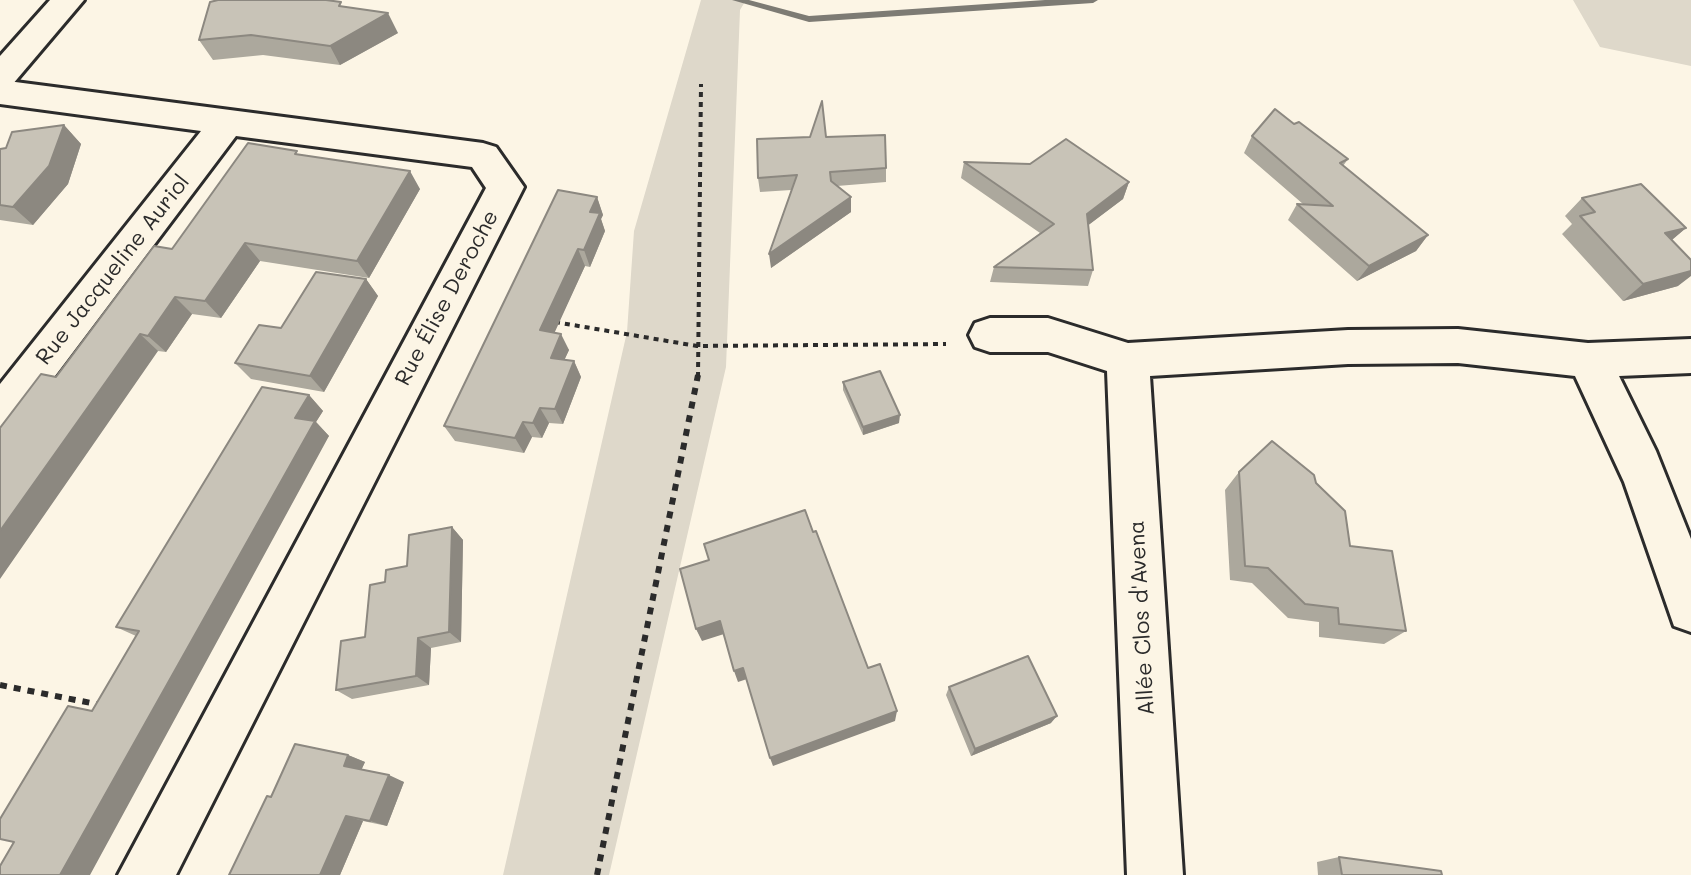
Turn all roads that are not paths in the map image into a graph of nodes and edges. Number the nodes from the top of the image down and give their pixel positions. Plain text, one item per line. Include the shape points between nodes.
1 (68, 0) edge
2 (0, 77) edge
3 (0, 92) edge
4 (227, 123) junction
5 (990, 335) road end
6 (1691, 356) edge
7 (1128, 360) junction
8 (1588, 360) junction
9 (0, 416) edge
10 (1691, 609) edge
11 (146, 875) edge
12 (1155, 875) edge

1 - 2 street
3 - 4 street, Rue Élise Deroche
4 - 9 street, Rue Jacqueline Auriol
4 - 11 street, Rue Élise Deroche via 483,156 505,187
5 - 7 street via 1048,335
6 - 8 street
7 - 8 street via 1458,346
7 - 12 street, Allée Clos d'Avena
8 - 10 street via 1617,409 1655,500

